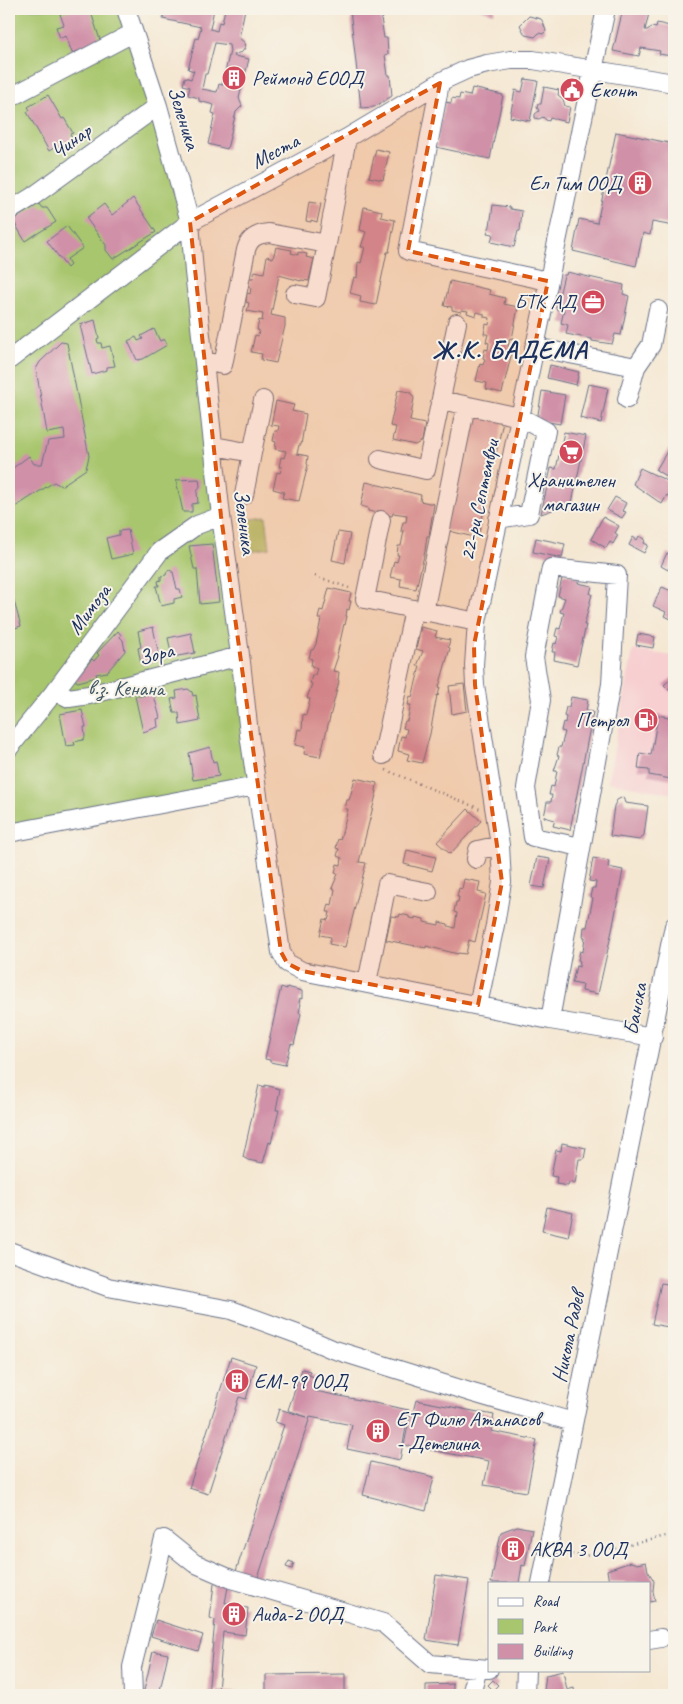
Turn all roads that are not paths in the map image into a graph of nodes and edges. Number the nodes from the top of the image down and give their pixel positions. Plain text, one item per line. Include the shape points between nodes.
1 (126, 9) edge
2 (606, 9) edge
3 (133, 33) junction
4 (593, 70) junction
5 (440, 83) junction
6 (674, 83) edge
7 (9, 98) edge
8 (158, 106) junction
9 (347, 138) junction
10 (9, 211) edge
11 (190, 222) junction
12 (327, 244) junction
13 (548, 281) junction
14 (295, 294) dead end
15 (658, 310) dead end
16 (457, 323) dead end
17 (534, 347) junction
18 (9, 360) edge
19 (204, 361) junction
20 (636, 367) junction
21 (263, 400) dead end
22 (441, 400) junction
23 (627, 400) dead end
24 (466, 405) junction
25 (520, 417) junction
26 (214, 446) junction
27 (252, 453) junction
28 (380, 459) dead end
29 (244, 495) dead end
30 (221, 516) junction
31 (498, 519) junction
32 (381, 520) dead end
33 (419, 610) junction
34 (477, 622) junction
35 (240, 656) junction
36 (55, 692) junction
37 (9, 748) edge
38 (383, 755) road end
39 (256, 786) junction
40 (9, 833) edge
41 (500, 845) junction
42 (581, 847) junction
43 (476, 859) dead end
44 (428, 892) dead end
45 (674, 932) edge
46 (367, 983) junction
47 (478, 1005) junction
48 (550, 1020) junction
49 (653, 1038) junction
50 (640, 1101) joint
51 (9, 1251) edge
52 (573, 1422) junction
53 (541, 1582) edge
54 (484, 1668) edge
55 (521, 1672) edge
56 (133, 1695) edge
57 (471, 1695) edge
58 (525, 1695) edge

1 - 3 street, Зеленика
2 - 4 street, 22-ри Септември
3 - 7 street
3 - 8 street, Зеленика
4 - 5 street, Места via 533,60 511,60 468,69
4 - 6 street, Места
4 - 13 street, 22-ри Септември
5 - 9 street, Места
5 - 13 street via 408,250
8 - 10 street, Чинар
8 - 11 street, Зеленика
9 - 11 street, Места
9 - 12 street
11 - 18 street, Места
11 - 19 street, Зеленика
12 - 14 street via 316,298
12 - 19 street via 269,233 253,238 247,245 223,365
13 - 17 street, 22-ри Септември
15 - 20 street via 651,345
16 - 22 street
17 - 20 street
17 - 25 street, 22-ри Септември
19 - 26 street, Зеленика
20 - 23 street
21 - 27 street
22 - 24 street
22 - 28 street via 426,470
24 - 25 street
24 - 33 street
25 - 31 street, 22-ри Септември
25 - 31 street via 546,430 528,514
26 - 27 street
26 - 30 street, Зеленика
27 - 29 street
30 - 35 street, Зеленика
30 - 36 street, Мимоза via 196,525 160,551
31 - 34 street, 22-ри Септември
32 - 33 street via 365,599
33 - 34 street
33 - 38 street
34 - 41 street, 22-ри Септември via 475,685
35 - 36 street, Зора via 89,695 69,698
35 - 39 street, Зеленика
36 - 37 street, Мимоза
39 - 40 street
39 - 46 street, Зеленика via 281,952 287,963 302,971
41 - 43 street via 478,850
41 - 47 street, 22-ри Септември via 502,882
42 - 42 street via 532,837 526,788 541,700 534,658 550,568 617,575 611,684
42 - 48 street
44 - 46 street via 387,884
45 - 49 street, Банска
46 - 47 street, Зеленика
47 - 48 street, Зеленика
48 - 49 street, Зеленика
49 - 50 street, Банска
50 - 52 street, Никола Радев
51 - 52 street via 108,1287 231,1310 332,1349
52 - 53 street, Никола Радев
54 - 56 street via 430,1664 383,1623 231,1579 194,1563 164,1539 132,1667
54 - 57 street
55 - 58 street

